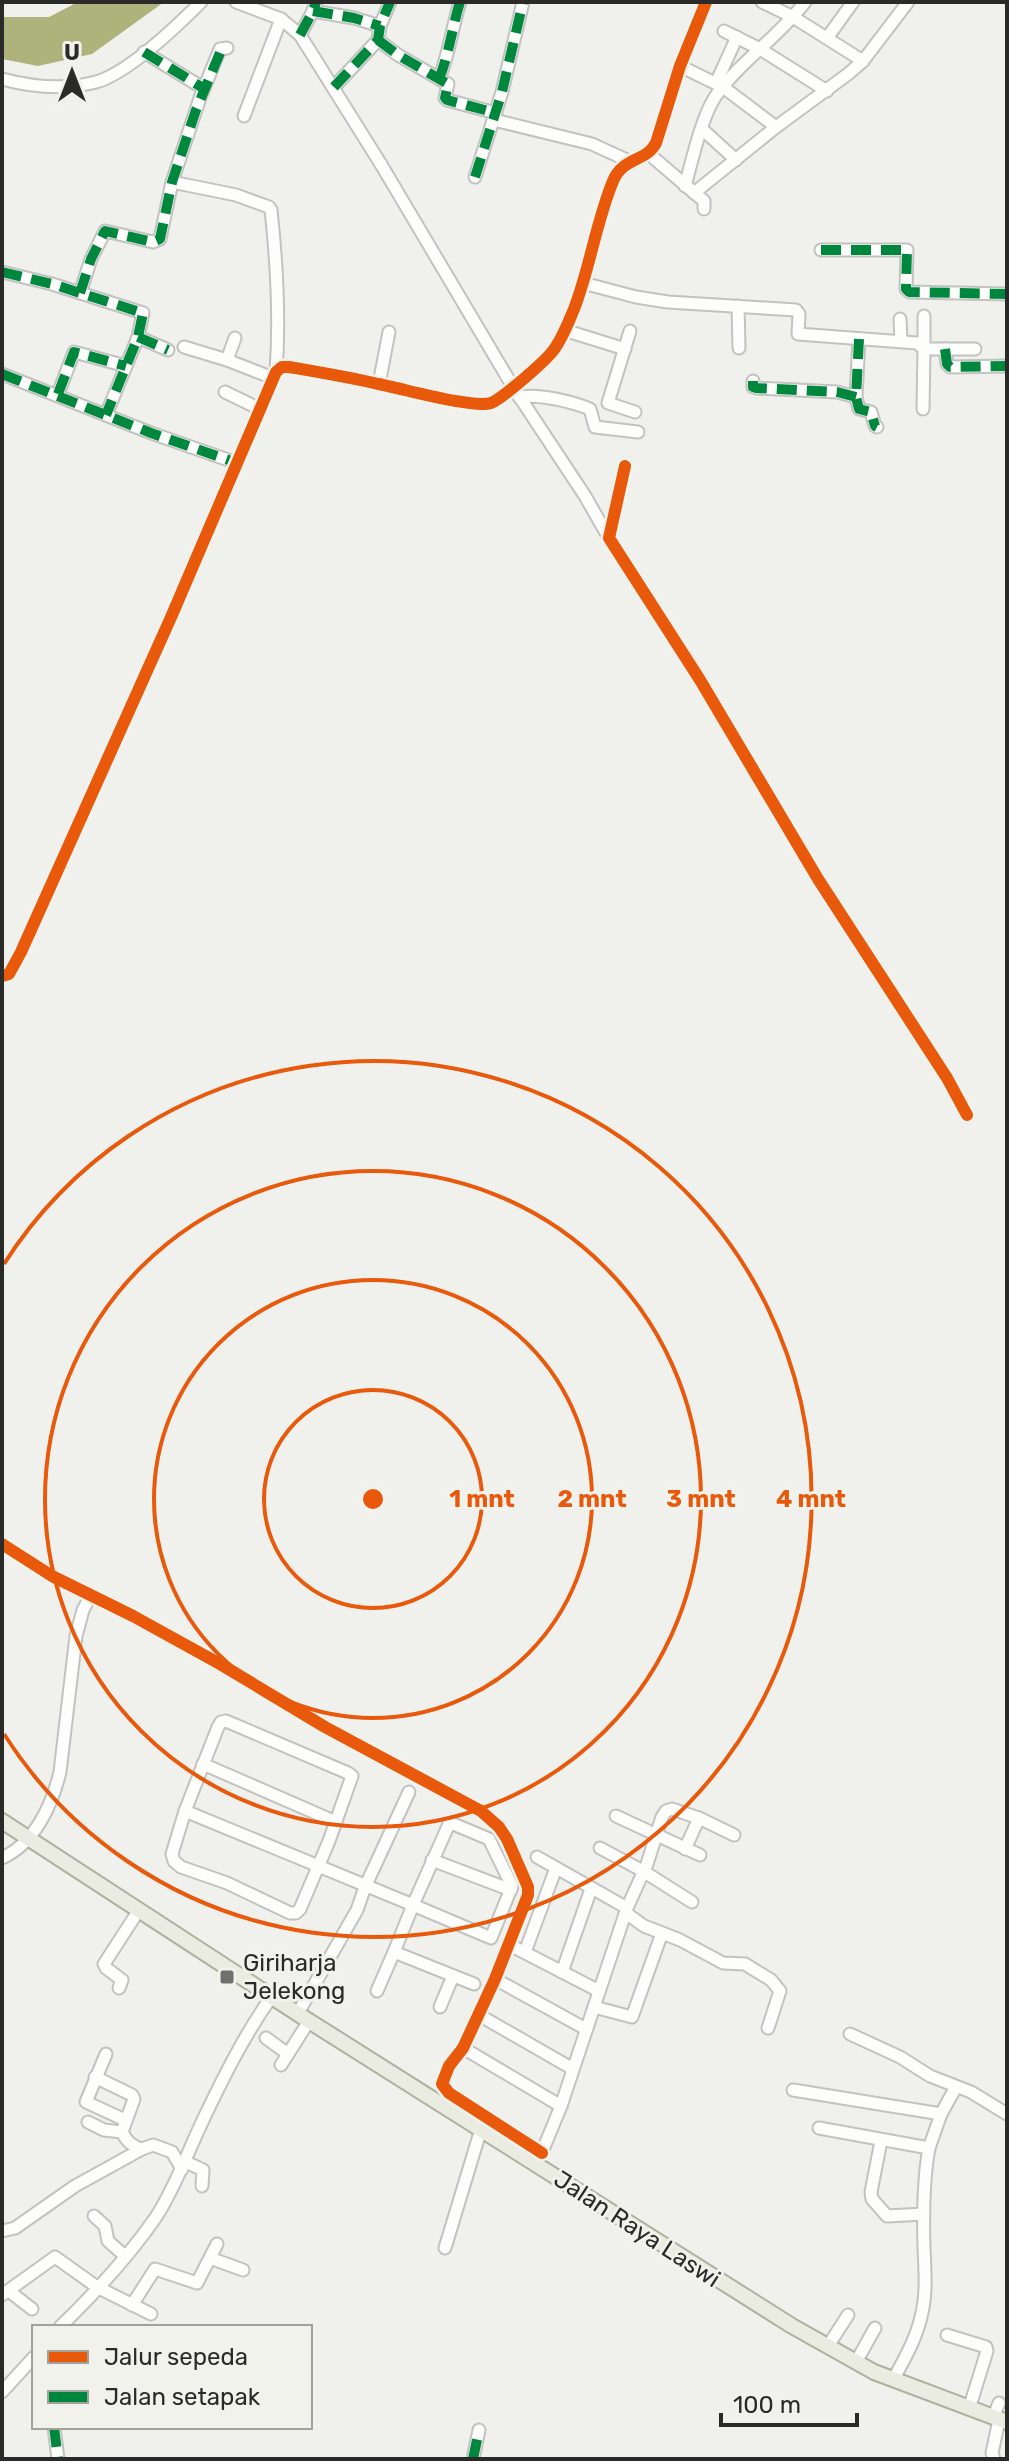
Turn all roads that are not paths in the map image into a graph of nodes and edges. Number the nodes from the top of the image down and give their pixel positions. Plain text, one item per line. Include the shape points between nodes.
1 (201, 2) edge
2 (236, 2) edge
3 (390, 2) edge
4 (460, 2) edge
5 (523, 2) edge
6 (706, 2) edge
7 (762, 2) edge
8 (805, 2) edge
9 (853, 2) edge
10 (908, 2) edge
11 (314, 7) edge
12 (793, 17) junction
13 (281, 19) junction
14 (380, 26) junction
15 (724, 31) dead end
16 (300, 35) junction
17 (737, 37) junction
18 (827, 38) junction
19 (378, 40) junction
20 (227, 48) dead end
21 (760, 49) junction
22 (144, 52) junction
23 (863, 61) junction
24 (680, 66) junction
25 (2, 79) edge
26 (439, 79) junction
27 (719, 85) junction
28 (334, 87) junction
29 (203, 88) junction
30 (827, 91) junction
31 (244, 116) dead end
32 (495, 117) junction
33 (776, 127) junction
34 (702, 129) junction
35 (649, 154) junction
36 (736, 160) junction
37 (629, 161) junction
38 (690, 168) junction
39 (475, 177) dead end
40 (172, 182) junction
41 (707, 182) junction
42 (690, 190) junction
43 (704, 209) dead end
44 (821, 250) dead end
45 (2, 272) edge
46 (583, 283) junction
47 (80, 293) junction
48 (1007, 294) edge
49 (738, 306) junction
50 (924, 316) dead end
51 (900, 319) dead end
52 (564, 330) junction
53 (630, 331) dead end
54 (389, 332) dead end
55 (138, 337) junction
56 (235, 338) dead end
57 (859, 339) junction
58 (901, 340) junction
59 (184, 347) dead end
60 (739, 348) dead end
61 (625, 349) junction
62 (924, 349) junction
63 (945, 349) junction
64 (975, 349) dead end
65 (168, 350) dead end
66 (227, 360) junction
67 (126, 366) junction
68 (1007, 366) edge
69 (2, 374) edge
70 (275, 375) junction
71 (753, 381) dead end
72 (379, 384) junction
73 (225, 392) dead end
74 (516, 392) junction
75 (58, 394) junction
76 (856, 397) junction
77 (260, 409) junction
78 (923, 409) dead end
79 (635, 412) dead end
80 (106, 415) junction
81 (877, 427) dead end
82 (638, 432) dead end
83 (237, 463) junction
84 (625, 466) dead end
85 (609, 538) junction
86 (2, 976) edge
87 (967, 1115) dead end
88 (2, 1544) edge
89 (91, 1595) junction
90 (203, 1764) junction
91 (409, 1792) dead end
92 (185, 1811) junction
93 (616, 1816) dead end
94 (699, 1818) junction
95 (2, 1821) edge
96 (336, 1822) junction
97 (657, 1835) junction
98 (734, 1835) dead end
99 (28, 1838) junction
100 (600, 1848) dead end
101 (685, 1849) junction
102 (700, 1855) dead end
103 (537, 1857) dead end
104 (2, 1858) edge
105 (432, 1860) junction
106 (319, 1866) junction
107 (556, 1868) junction
108 (643, 1871) junction
109 (365, 1887) junction
110 (591, 1889) junction
111 (511, 1890) junction
112 (692, 1902) dead end
113 (413, 1905) junction
114 (139, 1910) junction
115 (626, 1910) junction
116 (662, 1933) junction
117 (510, 1945) junction
118 (394, 1952) junction
119 (525, 1952) junction
120 (562, 1972) junction
121 (453, 1976) junction
122 (495, 1979) junction
123 (474, 1984) dead end
124 (119, 1988) dead end
125 (377, 1991) dead end
126 (599, 1991) junction
127 (272, 1996) junction
128 (440, 2007) dead end
129 (594, 2007) junction
130 (479, 2015) junction
131 (303, 2017) junction
132 (768, 2028) dead end
133 (586, 2029) junction
134 (850, 2034) dead end
135 (266, 2038) dead end
136 (463, 2048) junction
137 (106, 2054) dead end
138 (573, 2069) junction
139 (95, 2077) junction
140 (956, 2087) junction
141 (793, 2090) dead end
142 (561, 2106) junction
143 (941, 2114) junction
144 (1007, 2114) edge
145 (88, 2122) dead end
146 (123, 2126) junction
147 (819, 2128) dead end
148 (481, 2129) junction
149 (881, 2141) junction
150 (929, 2148) junction
151 (142, 2149) junction
152 (526, 2150) junction
153 (540, 2159) junction
154 (184, 2166) junction
155 (202, 2186) dead end
156 (924, 2214) junction
157 (94, 2216) dead end
158 (2, 2231) edge
159 (217, 2244) dead end
160 (445, 2248) dead end
161 (125, 2256) junction
162 (210, 2258) junction
163 (243, 2270) dead end
164 (97, 2287) junction
165 (5, 2293) edge
166 (132, 2305) junction
167 (32, 2309) dead end
168 (151, 2314) dead end
169 (848, 2315) dead end
170 (62, 2325) edge
171 (875, 2328) dead end
172 (947, 2335) dead end
173 (828, 2346) junction
174 (32, 2359) edge
175 (856, 2362) junction
176 (893, 2380) junction
177 (2, 2392) edge
178 (999, 2403) dead end
179 (969, 2409) junction
180 (1000, 2420) edge
181 (54, 2429) edge
182 (479, 2430) dead end
183 (58, 2459) edge
184 (473, 2459) edge
185 (994, 2459) edge

1 - 22 street
2 - 13 street
3 - 14 street
4 - 26 street
5 - 32 street
6 - 24 street
7 - 12 street
8 - 12 street
9 - 18 street
10 - 23 street
11 - 14 street
11 - 16 street
12 - 18 street
12 - 21 street
13 - 16 street
13 - 31 street
14 - 19 street
15 - 17 street
16 - 28 street
17 - 21 street
17 - 27 street
18 - 23 street
19 - 26 street
19 - 28 street
20 - 29 street via 220,49
21 - 27 street
21 - 30 street
22 - 25 street via 95,82 66,87
22 - 29 street
23 - 30 street
24 - 27 street
24 - 35 street
26 - 32 street via 448,85 447,100
27 - 33 street
27 - 34 street
28 - 74 street
29 - 40 street
30 - 33 street
32 - 37 street via 592,144
32 - 39 street
33 - 36 street
34 - 36 street
34 - 38 street
35 - 37 street
35 - 42 street
36 - 41 street
37 - 46 street via 614,178
38 - 41 street
38 - 42 street
40 - 47 street via 159,240 105,231
40 - 70 street via 236,195 271,210 278,278
41 - 42 street
42 - 43 street via 704,201
44 - 48 street via 907,250 909,292
45 - 47 street
46 - 49 street via 651,300
46 - 52 street
47 - 55 street via 143,313
49 - 57 street via 796,310 798,334
49 - 60 street
50 - 62 street
51 - 58 street
52 - 61 street
52 - 74 street
53 - 61 street
54 - 72 street
55 - 65 street
55 - 67 street
56 - 66 street
57 - 58 street
57 - 76 street
58 - 62 street
59 - 66 street
61 - 79 street via 608,403
62 - 63 street
62 - 78 street
63 - 64 street
63 - 68 street via 950,367
66 - 70 street
67 - 75 street via 74,352
67 - 80 street
69 - 75 street
70 - 72 street via 289,367
70 - 77 street
71 - 76 street via 756,388
72 - 74 street via 485,404
73 - 77 street
74 - 82 street via 590,409 595,427
74 - 85 street
75 - 80 street
76 - 81 street via 859,409 871,412
77 - 83 street
80 - 83 street
83 - 86 street via 21,952 9,974
84 - 85 street
85 - 87 street
88 - 89 street
89 - 99 street via 76,1636 56,1790
89 - 117 street via 481,1811 507,1839 528,1887
90 - 92 street
90 - 96 street
90 - 96 street via 218,1727 226,1721 334,1767 352,1776
91 - 109 street
92 - 106 street
92 - 106 street via 174,1861 290,1913 300,1909
93 - 97 street
94 - 97 street via 666,1811
94 - 98 street
94 - 101 street
95 - 99 main road, Jalan Raya Laswi
96 - 106 street
97 - 101 street
97 - 108 street
99 - 104 street
99 - 114 main road, Jalan Raya Laswi
100 - 108 street
101 - 102 street
103 - 107 street
105 - 111 street
105 - 111 street via 451,1823 483,1835 501,1860
105 - 113 street
106 - 109 street
107 - 110 street
107 - 119 street
108 - 112 street
108 - 115 street
109 - 113 street
109 - 131 street
110 - 115 street
110 - 120 street
111 - 113 street via 491,1938
113 - 118 street
114 - 124 street via 104,1964 122,1980
114 - 127 main road, Jalan Raya Laswi
115 - 116 street
115 - 126 street
116 - 129 street via 632,2017
116 - 132 street via 723,1963 745,1964 771,1980 780,1991
117 - 119 street
117 - 122 street
118 - 121 street
118 - 125 street
119 - 120 street
120 - 126 street
121 - 123 street
121 - 128 street
122 - 130 street
122 - 133 street
126 - 129 street
127 - 131 main road, Jalan Raya Laswi
127 - 154 street via 223,2080
129 - 133 street
130 - 136 street
130 - 138 street
131 - 135 street via 285,2060
131 - 148 main road, Jalan Raya Laswi
133 - 138 street
134 - 140 street
136 - 142 street
136 - 152 street via 444,2076 445,2089
137 - 139 street
138 - 142 street
139 - 146 street via 86,2102
139 - 146 street via 132,2095
140 - 143 street
140 - 144 street
141 - 143 street
142 - 153 street
143 - 150 street
145 - 146 street via 104,2130
146 - 151 street via 126,2140
147 - 149 street
148 - 152 main road, Jalan Raya Laswi
148 - 160 street
149 - 150 street
149 - 156 street via 872,2199 887,2216
150 - 156 street
151 - 154 street via 153,2145 172,2152
151 - 158 street
152 - 153 main road, Jalan Raya Laswi
153 - 173 main road, Jalan Raya Laswi via 683,2258
154 - 155 street via 203,2170
154 - 161 street via 156,2217
156 - 176 street via 926,2287 921,2317
157 - 161 street via 105,2226 111,2245
159 - 162 street
161 - 164 street
162 - 163 street
162 - 166 street via 195,2284 153,2270
164 - 165 street via 53,2257
164 - 166 street
164 - 170 street
165 - 167 street
166 - 168 street
169 - 173 street
171 - 175 street
172 - 179 street via 986,2347
173 - 175 main road, Jalan Raya Laswi
174 - 177 street
175 - 176 main road, Jalan Raya Laswi
176 - 179 main road, Jalan Raya Laswi
178 - 180 street
179 - 180 main road, Jalan Raya Laswi
180 - 185 street
181 - 183 street
182 - 184 street

